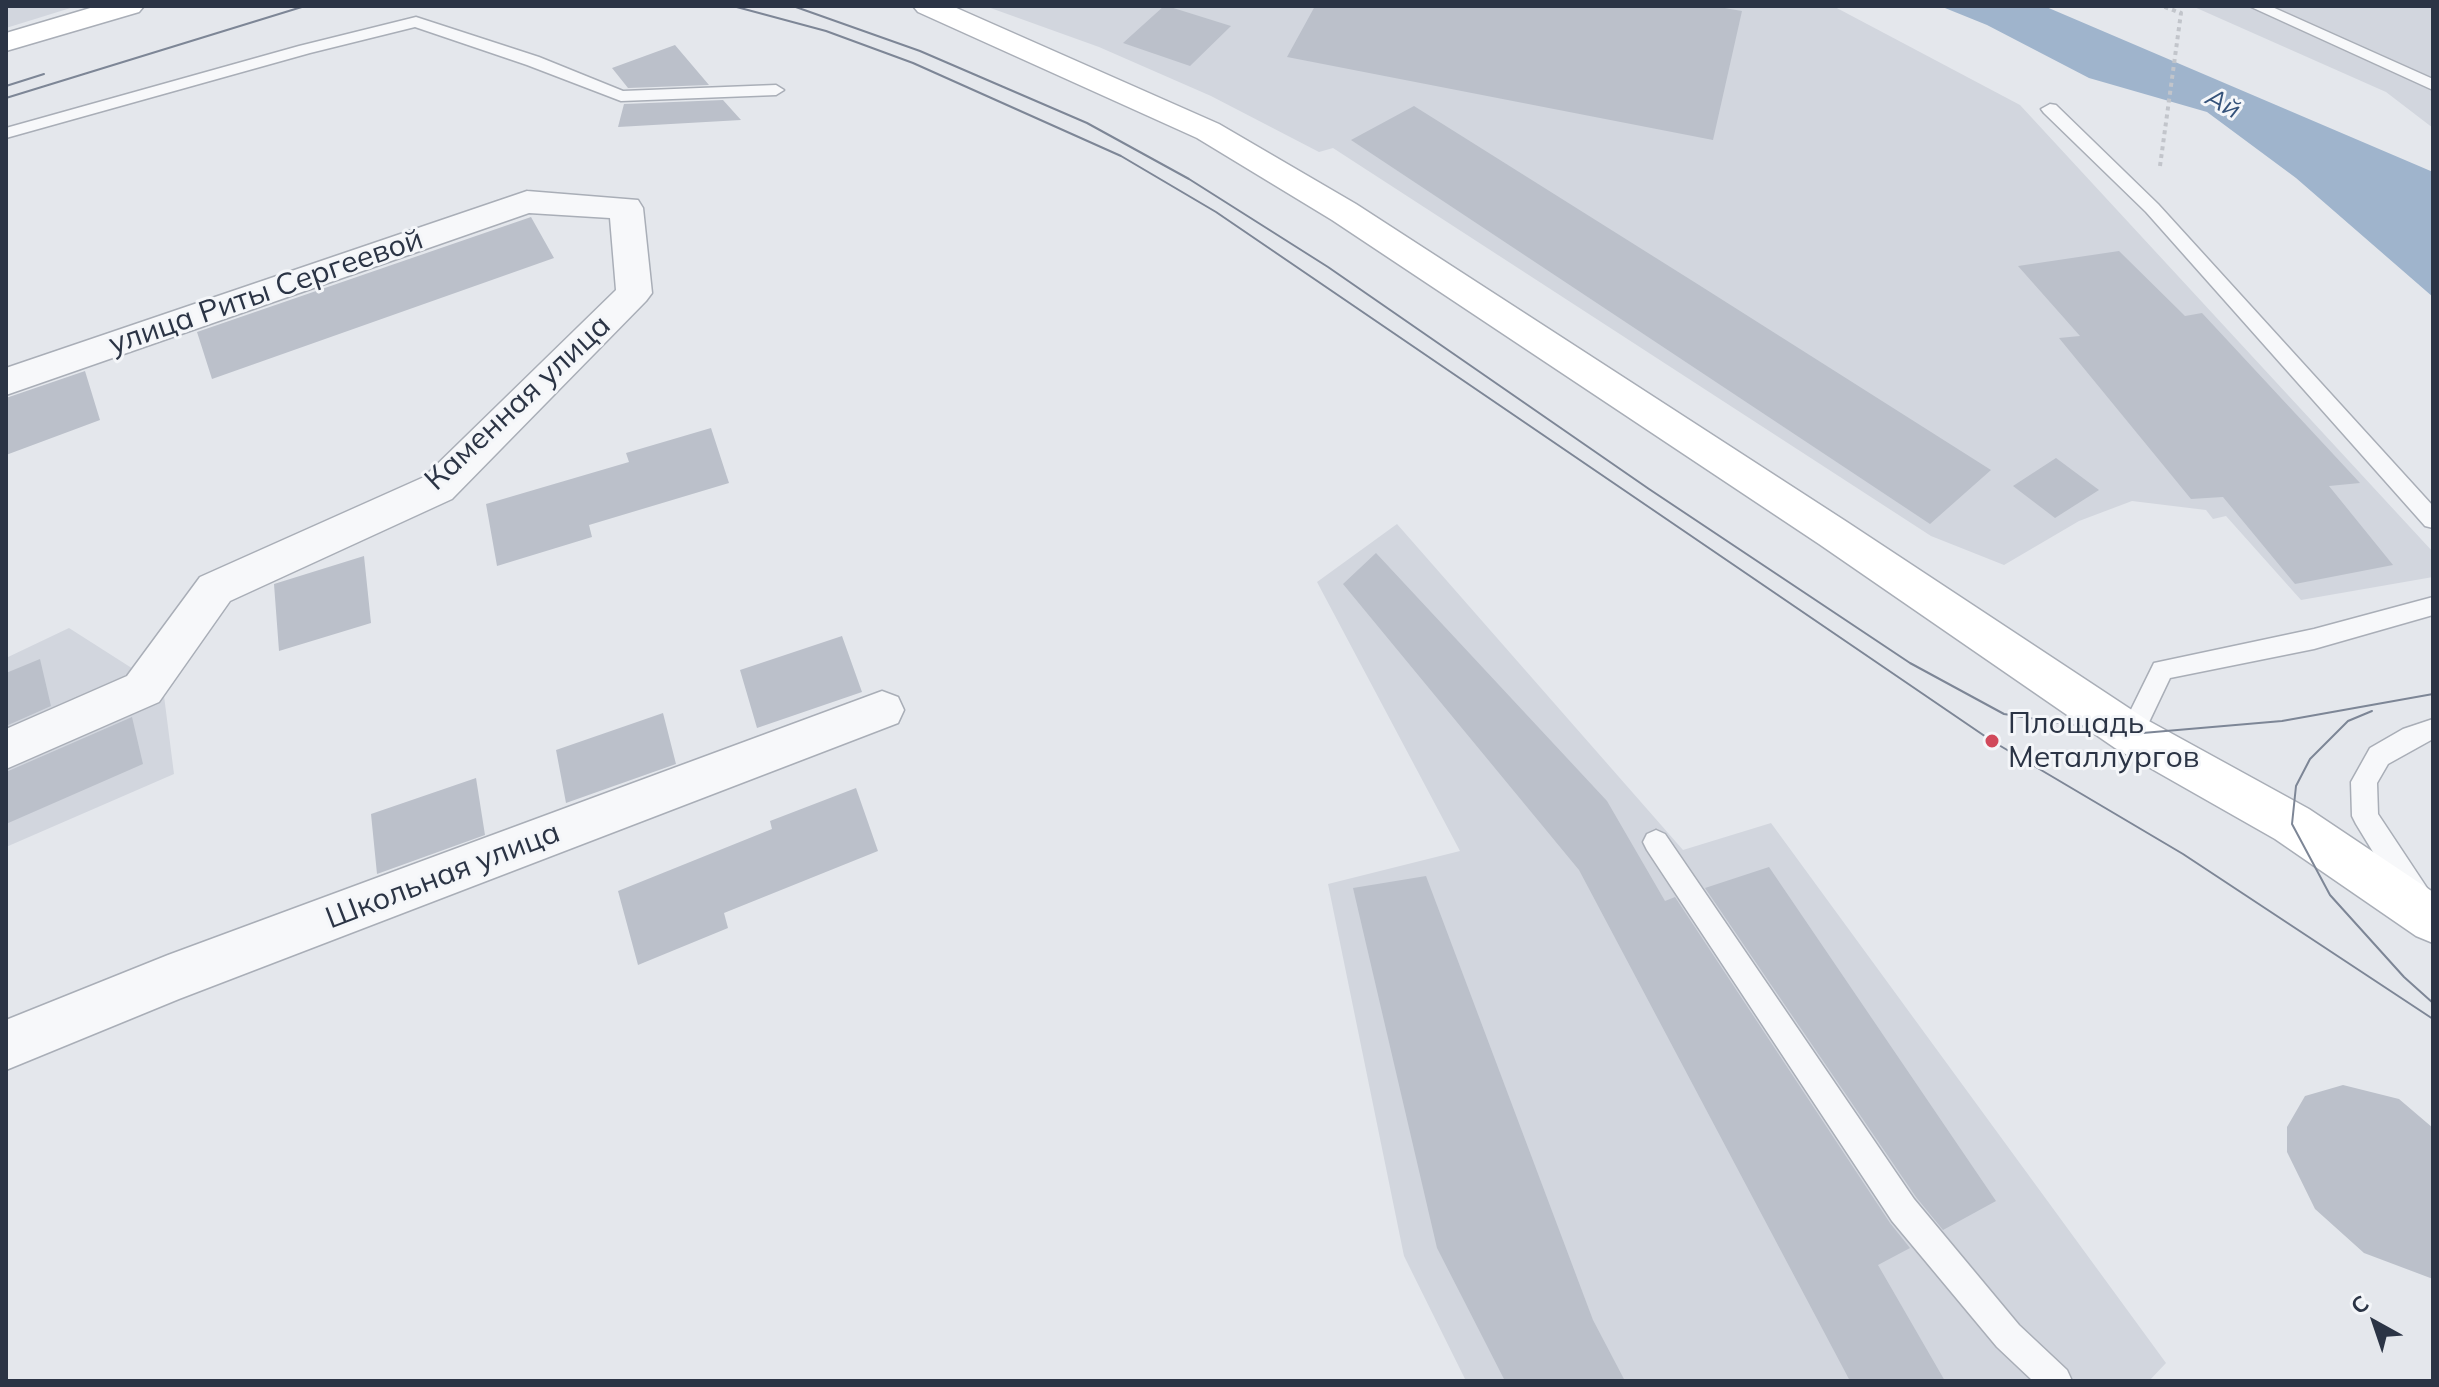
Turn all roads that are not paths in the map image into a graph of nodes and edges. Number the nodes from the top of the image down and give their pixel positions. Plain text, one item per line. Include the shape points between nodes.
1 (129, 6) edge
2 (928, 6) edge
3 (2257, 6) edge
4 (6, 42) edge
5 (2433, 85) edge
6 (776, 90) dead end
7 (2050, 109) dead end
8 (6, 133) edge
9 (527, 202) joint
10 (6, 382) edge
11 (2433, 520) edge
12 (2433, 606) edge
13 (882, 710) dead end
14 (2433, 729) edge
15 (2131, 734) junction
16 (6, 750) edge
17 (1656, 842) dead end
18 (2433, 919) edge
19 (6, 1045) edge
20 (2056, 1381) edge

1 - 4 main road
2 - 15 main road via 1208,131 1344,212
3 - 5 lane
6 - 8 lane via 621,96 416,22
7 - 11 lane via 2183,241
9 - 10 street, улица Риты Сергеевой
9 - 16 street, Каменная улица via 626,208 634,293 438,488 215,589 143,689
12 - 15 lane via 2314,639 2162,670
13 - 19 street, Школьная улица
14 - 18 lane via 2379,756 2364,782 2365,816
15 - 18 main road via 2292,824
17 - 20 lane via 1903,1210 2008,1336

